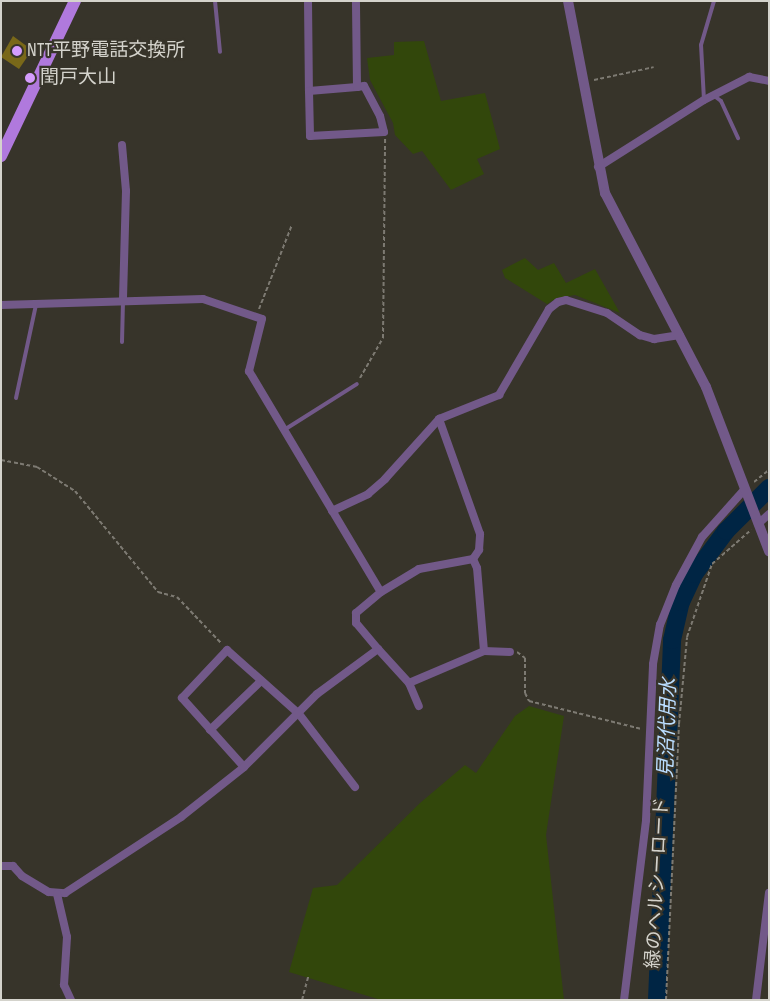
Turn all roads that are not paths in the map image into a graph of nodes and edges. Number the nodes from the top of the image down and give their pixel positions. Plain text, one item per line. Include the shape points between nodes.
1 (75, 1) edge
2 (215, 1) edge
3 (308, 1) edge
4 (356, 1) edge
5 (568, 1) edge
6 (714, 1) edge
7 (220, 52) dead end
8 (769, 82) edge
9 (357, 86) junction
10 (309, 91) junction
11 (713, 95) junction
12 (704, 100) junction
13 (738, 138) dead end
14 (122, 145) dead end
15 (1, 156) edge
16 (598, 167) junction
17 (123, 300) junction
18 (1, 305) edge
19 (36, 305) junction
20 (680, 335) junction
21 (122, 342) dead end
22 (356, 384) road end
23 (16, 398) dead end
24 (439, 419) junction
25 (284, 430) junction
26 (745, 491) junction
27 (332, 511) junction
28 (769, 514) edge
29 (757, 522) junction
30 (769, 551) edge
31 (473, 560) junction
32 (381, 592) junction
33 (378, 649) junction
34 (484, 651) junction
35 (510, 652) road end
36 (262, 681) junction
37 (409, 683) junction
38 (419, 706) dead end
39 (298, 714) junction
40 (210, 730) junction
41 (244, 767) junction
42 (356, 786) dead end
43 (1, 866) edge
44 (769, 893) edge
45 (57, 894) junction
46 (71, 1000) edge
47 (624, 1000) edge
48 (756, 1000) edge

1 - 15 main road
2 - 7 lane
3 - 10 street
4 - 9 street
5 - 16 street
6 - 12 lane via 701,45
8 - 11 street via 749,77
9 - 10 street
9 - 10 street via 364,86 380,116 384,132 310,136
11 - 12 street
11 - 13 lane via 721,101
12 - 16 street
14 - 17 street via 126,191
16 - 20 street via 605,193
17 - 19 street
17 - 21 lane
17 - 25 street via 203,299 256,314 262,319 249,371
18 - 19 street
19 - 23 lane
20 - 24 street via 654,339 640,335 607,313 566,300 558,302 549,309 499,395
20 - 26 street via 706,388
22 - 25 lane
24 - 27 street via 368,494
24 - 31 street via 480,534 479,550
25 - 27 street
26 - 29 street
26 - 47 street via 702,537 676,585 660,625 653,664 646,820
27 - 32 street
28 - 29 street
29 - 30 street
31 - 32 street via 419,568
31 - 34 street via 477,568
32 - 33 street via 356,613 356,623
33 - 37 street
33 - 39 street via 317,694
34 - 35 street
34 - 37 street
36 - 39 street
36 - 40 street
36 - 40 street via 227,650 182,698
37 - 38 street
39 - 41 street
39 - 42 street
40 - 41 street
41 - 45 street via 181,817 65,893
43 - 45 street via 13,866 22,876
44 - 48 street
45 - 46 street via 67,937 64,985

